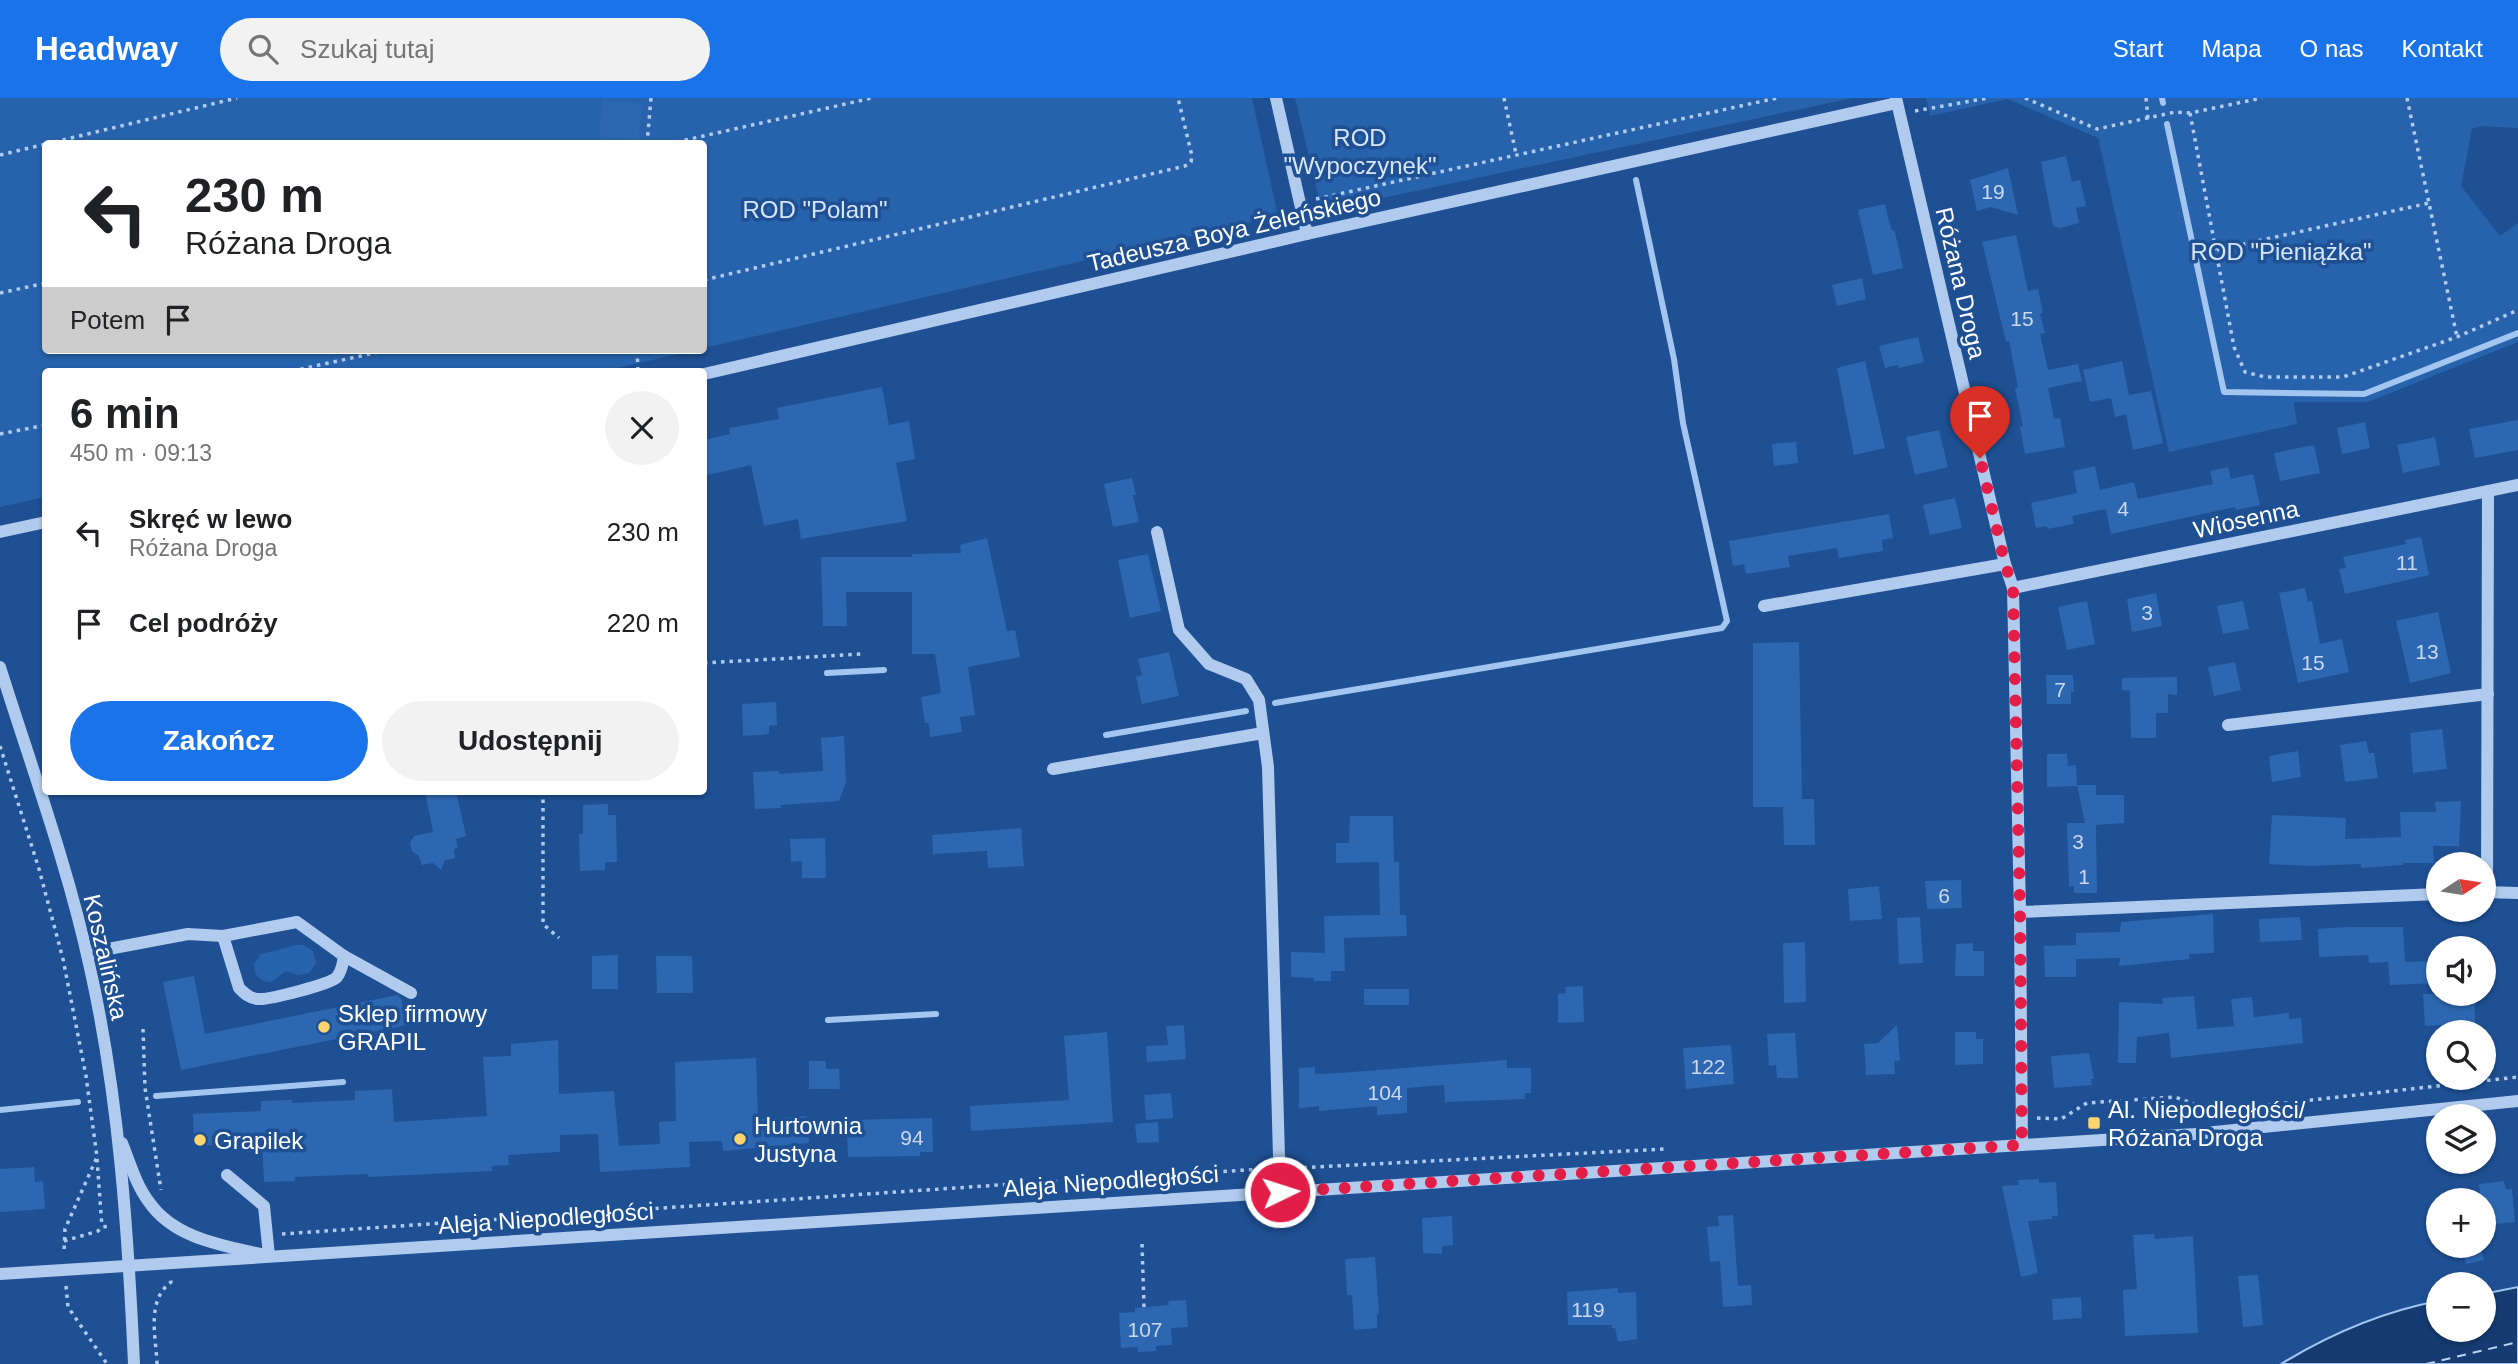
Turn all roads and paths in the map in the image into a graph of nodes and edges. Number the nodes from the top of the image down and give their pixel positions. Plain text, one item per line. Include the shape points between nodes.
1 (237, 98) edge
2 (651, 98) edge
3 (872, 98) edge
4 (1178, 98) edge
5 (1276, 98) edge
6 (1504, 98) edge
7 (1777, 98) edge
8 (1989, 98) edge
9 (2025, 98) edge
10 (2038, 98) edge
11 (2146, 98) edge
12 (2262, 98) edge
13 (2407, 98) edge
14 (1897, 101) edge
15 (2039, 104) junction
16 (1929, 108) dead end
17 (2190, 113) junction
18 (2148, 119) junction
19 (63, 140) edge
20 (647, 140) edge
21 (686, 140) edge
22 (42, 145) edge
23 (0, 155) edge
24 (1517, 155) junction
25 (1319, 198) dead end
26 (2429, 203) junction
27 (1307, 234) junction
28 (2217, 250) junction
29 (707, 279) edge
30 (42, 284) edge
31 (0, 293) edge
32 (2518, 310) edge
33 (2456, 337) junction
34 (370, 354) edge
35 (306, 368) edge
36 (707, 373) edge
37 (42, 426) edge
38 (0, 433) edge
39 (2518, 485) edge
40 (2488, 491) junction
41 (42, 523) edge
42 (0, 532) edge
43 (1157, 532) dead end
44 (2005, 564) junction
45 (2013, 588) junction
46 (1764, 606) dead end
47 (862, 654) dead end
48 (707, 663) edge
49 (0, 667) edge
50 (2488, 694) junction
51 (2228, 725) dead end
52 (1263, 733) junction
53 (0, 746) edge
54 (1053, 769) dead end
55 (543, 795) edge
56 (2486, 852) edge
57 (2496, 892) edge
58 (2518, 893) edge
59 (2426, 895) edge
60 (2020, 912) junction
61 (223, 936) junction
62 (559, 939) dead end
63 (87, 953) junction
64 (344, 956) junction
65 (411, 993) dead end
66 (143, 1029) dead end
67 (2518, 1077) edge
68 (2518, 1101) edge
69 (2022, 1119) junction
70 (116, 1130) junction
71 (2022, 1145) junction
72 (1670, 1149) dead end
73 (97, 1157) junction
74 (1278, 1168) junction
75 (227, 1175) dead end
76 (161, 1190) dead end
77 (1280, 1192) junction
78 (267, 1236) junction
79 (64, 1241) junction
80 (1142, 1244) dead end
81 (269, 1256) junction
82 (128, 1265) junction
83 (64, 1269) junction
84 (0, 1274) edge
85 (171, 1282) dead end
86 (1144, 1307) dead end
87 (107, 1364) edge
88 (134, 1364) edge
89 (157, 1364) edge

1 - 19 path
2 - 20 path
3 - 21 path
4 - 29 path via 1192,156 1185,166
5 - 27 street
6 - 24 path
7 - 24 path
8 - 16 path
9 - 15 path
10 - 15 path
11 - 18 path
12 - 17 path
13 - 26 path
14 - 27 street, Tadeusza Boya Żeleńskiego
14 - 44 street, Różana Droga
15 - 18 path via 2097,129
17 - 18 path
17 - 28 path
22 - 23 path
24 - 25 path
26 - 28 path
26 - 33 path
27 - 36 street, Tadeusza Boya Żeleńskiego
28 - 33 path via 2234,347 2245,373 2343,377
30 - 31 path
32 - 33 path
34 - 35 path
37 - 38 path
39 - 40 street, Wiosenna
40 - 45 street, Wiosenna
40 - 50 street
41 - 42 street
43 - 52 street via 1179,630 1209,664 1246,679 1259,700
44 - 45 street, Różana Droga
44 - 46 street
45 - 60 street, Różana Droga
47 - 48 path
49 - 63 street, Koszalińska
50 - 51 street
50 - 56 street
52 - 54 street
52 - 74 street via 1268,767
53 - 73 path via 63,959
55 - 62 path via 543,924
57 - 58 street
59 - 60 street
60 - 69 street, Różana Droga
61 - 63 street via 188,933
61 - 64 street via 297,922
61 - 64 street via 239,988 258,999 325,985 336,978
63 - 70 street, Koszalińska
64 - 65 street
66 - 76 path via 145,1087
67 - 69 path via 2213,1111 2175,1097 2087,1103 2061,1119
68 - 71 street, Aleja Niepodległości via 2195,1134
69 - 71 street, Różana Droga
70 - 81 street via 138,1183 163,1218 204,1240
70 - 82 street, Koszalińska
71 - 77 street, Aleja Niepodległości
72 - 74 path
73 - 79 path
73 - 79 path via 102,1227
74 - 77 street
74 - 78 path
75 - 78 street via 264,1206
77 - 81 street, Aleja Niepodległości
78 - 81 street
79 - 83 path
80 - 86 path
81 - 82 street, Aleja Niepodległości
82 - 83 street, Aleja Niepodległości
82 - 88 street, Koszalińska
83 - 84 street, Aleja Niepodległości
83 - 87 path via 68,1307
85 - 89 path via 155,1304

